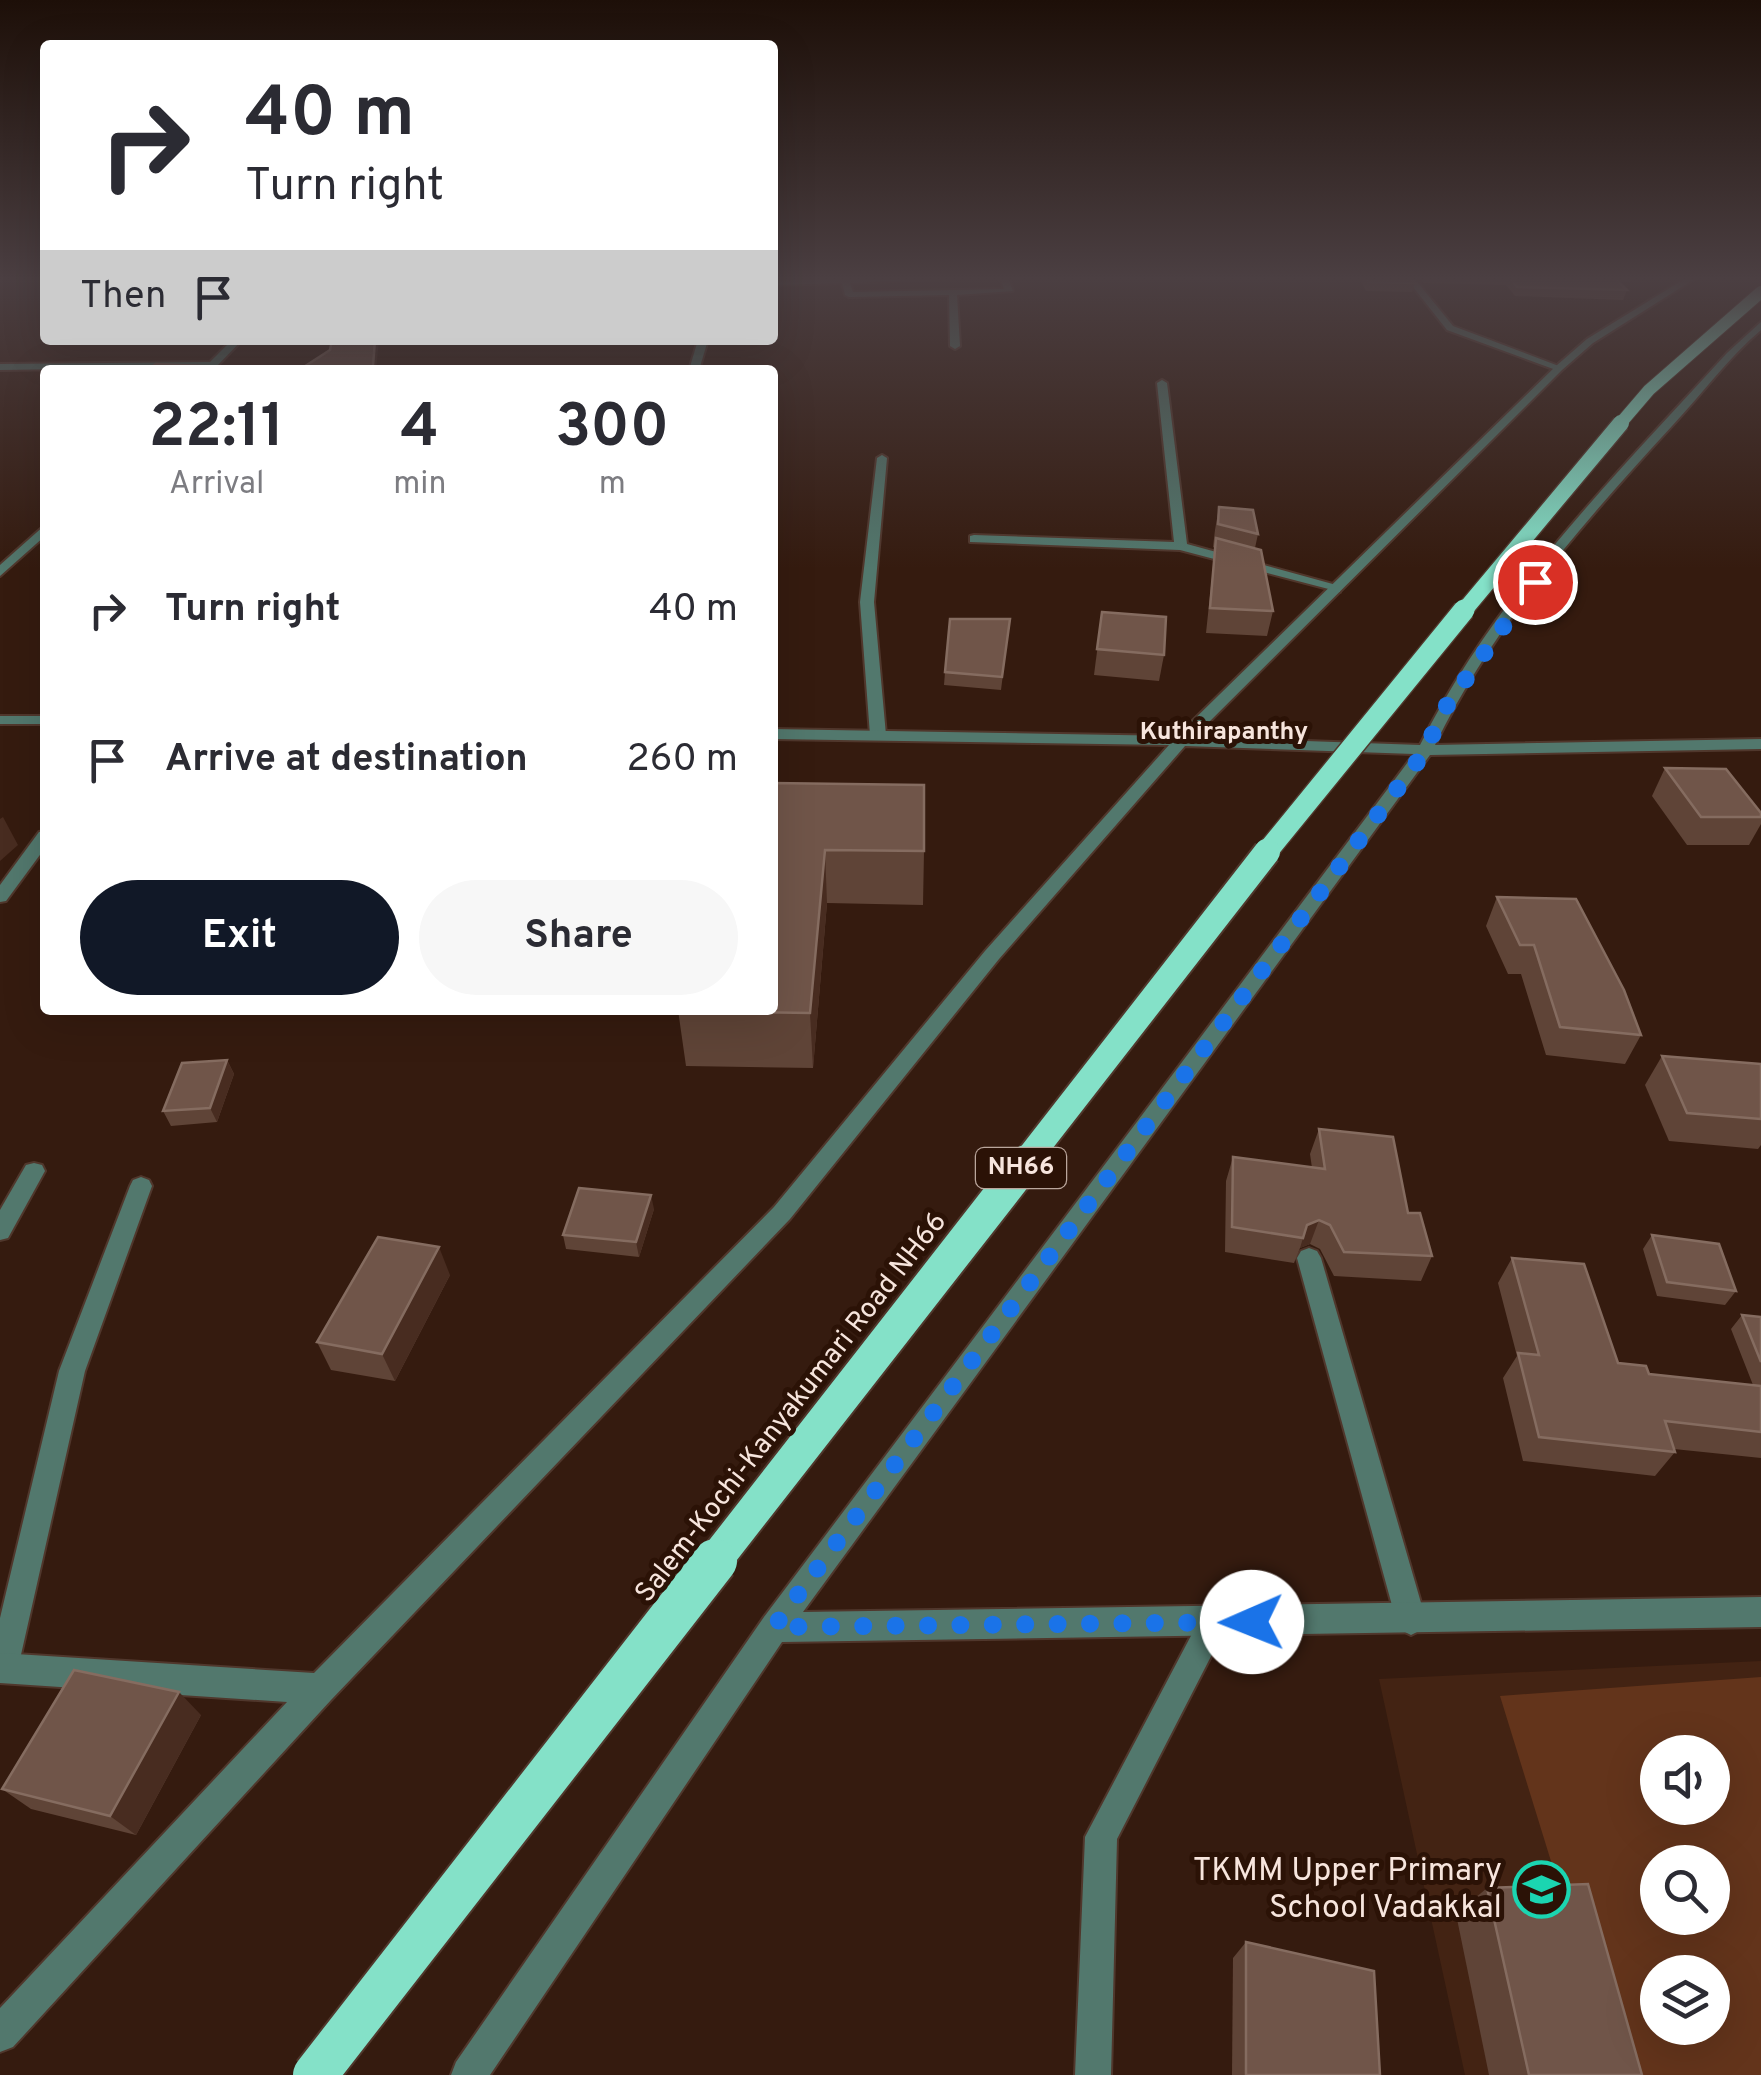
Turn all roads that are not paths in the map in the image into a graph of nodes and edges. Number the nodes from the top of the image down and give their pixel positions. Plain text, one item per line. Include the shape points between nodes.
1 (1552, 375) edge
2 (1666, 375) edge
3 (1714, 375) edge
4 (1162, 384) dead end
5 (882, 458) dead end
6 (40, 534) edge
7 (974, 538) dead end
8 (1181, 546) junction
9 (0, 572) edge
10 (1335, 589) junction
11 (0, 720) edge
12 (40, 720) edge
13 (778, 734) edge
14 (878, 735) junction
15 (1181, 740) junction
16 (1761, 744) edge
17 (1426, 750) junction
18 (40, 843) edge
19 (0, 897) edge
20 (34, 1171) dead end
21 (141, 1186) dead end
22 (0, 1231) edge
23 (1309, 1258) dead end
24 (1761, 1612) edge
25 (1410, 1620) junction
26 (1212, 1623) junction
27 (774, 1627) junction
28 (1, 1668) edge
29 (320, 1688) junction
30 (0, 2034) edge
31 (315, 2075) edge
32 (468, 2075) edge
33 (1093, 2075) edge

1 - 10 street
2 - 31 highway, Salem-Kochi-Kanyakumari Road NH66 / NH66, bridge via 1348,748
3 - 17 street via 1631,464 1511,611 1441,714
4 - 8 street
5 - 14 street via 867,602
6 - 9 street
7 - 8 street
8 - 10 street
10 - 15 street
11 - 12 street
13 - 14 street
14 - 15 street
15 - 17 street
15 - 29 street via 992,955 782,1213
16 - 17 street
17 - 27 street
18 - 19 street
20 - 22 street
21 - 28 street via 72,1371
23 - 25 street
24 - 25 street
25 - 26 street
26 - 27 street
26 - 33 street via 1101,1837
27 - 32 street
28 - 29 street
29 - 30 street

